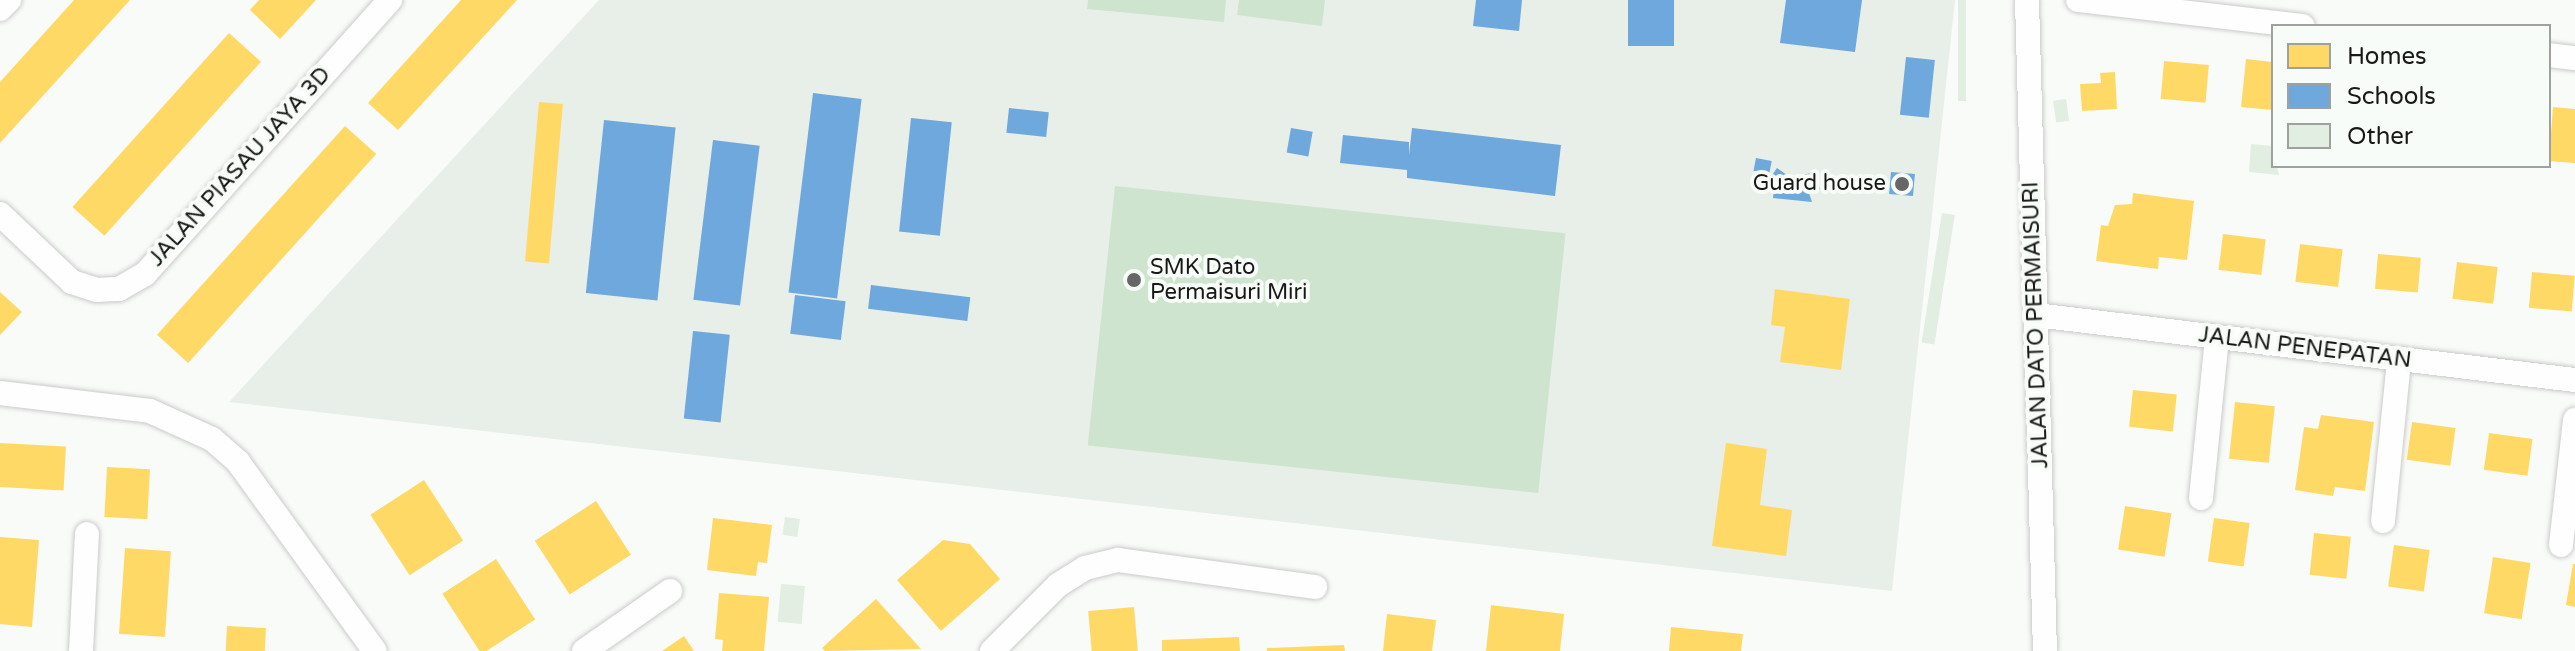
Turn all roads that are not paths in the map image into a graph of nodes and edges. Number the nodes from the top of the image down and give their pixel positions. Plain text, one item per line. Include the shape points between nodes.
1 (9, 0) edge
2 (390, 0) edge
3 (2027, 0) edge
4 (2078, 0) edge
5 (0, 9) edge
6 (2285, 24) edge
7 (2551, 55) edge
8 (2575, 58) edge
9 (0, 214) edge
10 (2036, 315) junction
11 (2217, 338) junction
12 (2399, 360) junction
13 (2575, 380) edge
14 (0, 393) edge
15 (2575, 420) edge
16 (2201, 498) dead end
17 (2383, 521) dead end
18 (87, 534) dead end
19 (2561, 545) dead end
20 (1315, 587) dead end
21 (670, 591) dead end
22 (81, 651) edge
23 (375, 651) edge
24 (584, 651) edge
25 (992, 651) edge
26 (2045, 651) edge

1 - 5 street
2 - 9 street, JALAN PIASAU JAYA 3D via 145,274 119,289 97,290 72,282
3 - 10 street, JALAN DATO PERMAISURI
4 - 6 street
7 - 8 street
10 - 11 street, JALAN PENEPATAN
10 - 26 street, JALAN DATO PERMAISURI
11 - 12 street, JALAN PENEPATAN
11 - 16 street
12 - 13 street, JALAN PENEPATAN
12 - 17 street
14 - 23 street via 150,411 185,423 238,462
15 - 19 street
18 - 22 street
20 - 25 street via 1118,560 1085,568 1058,585
21 - 24 street

